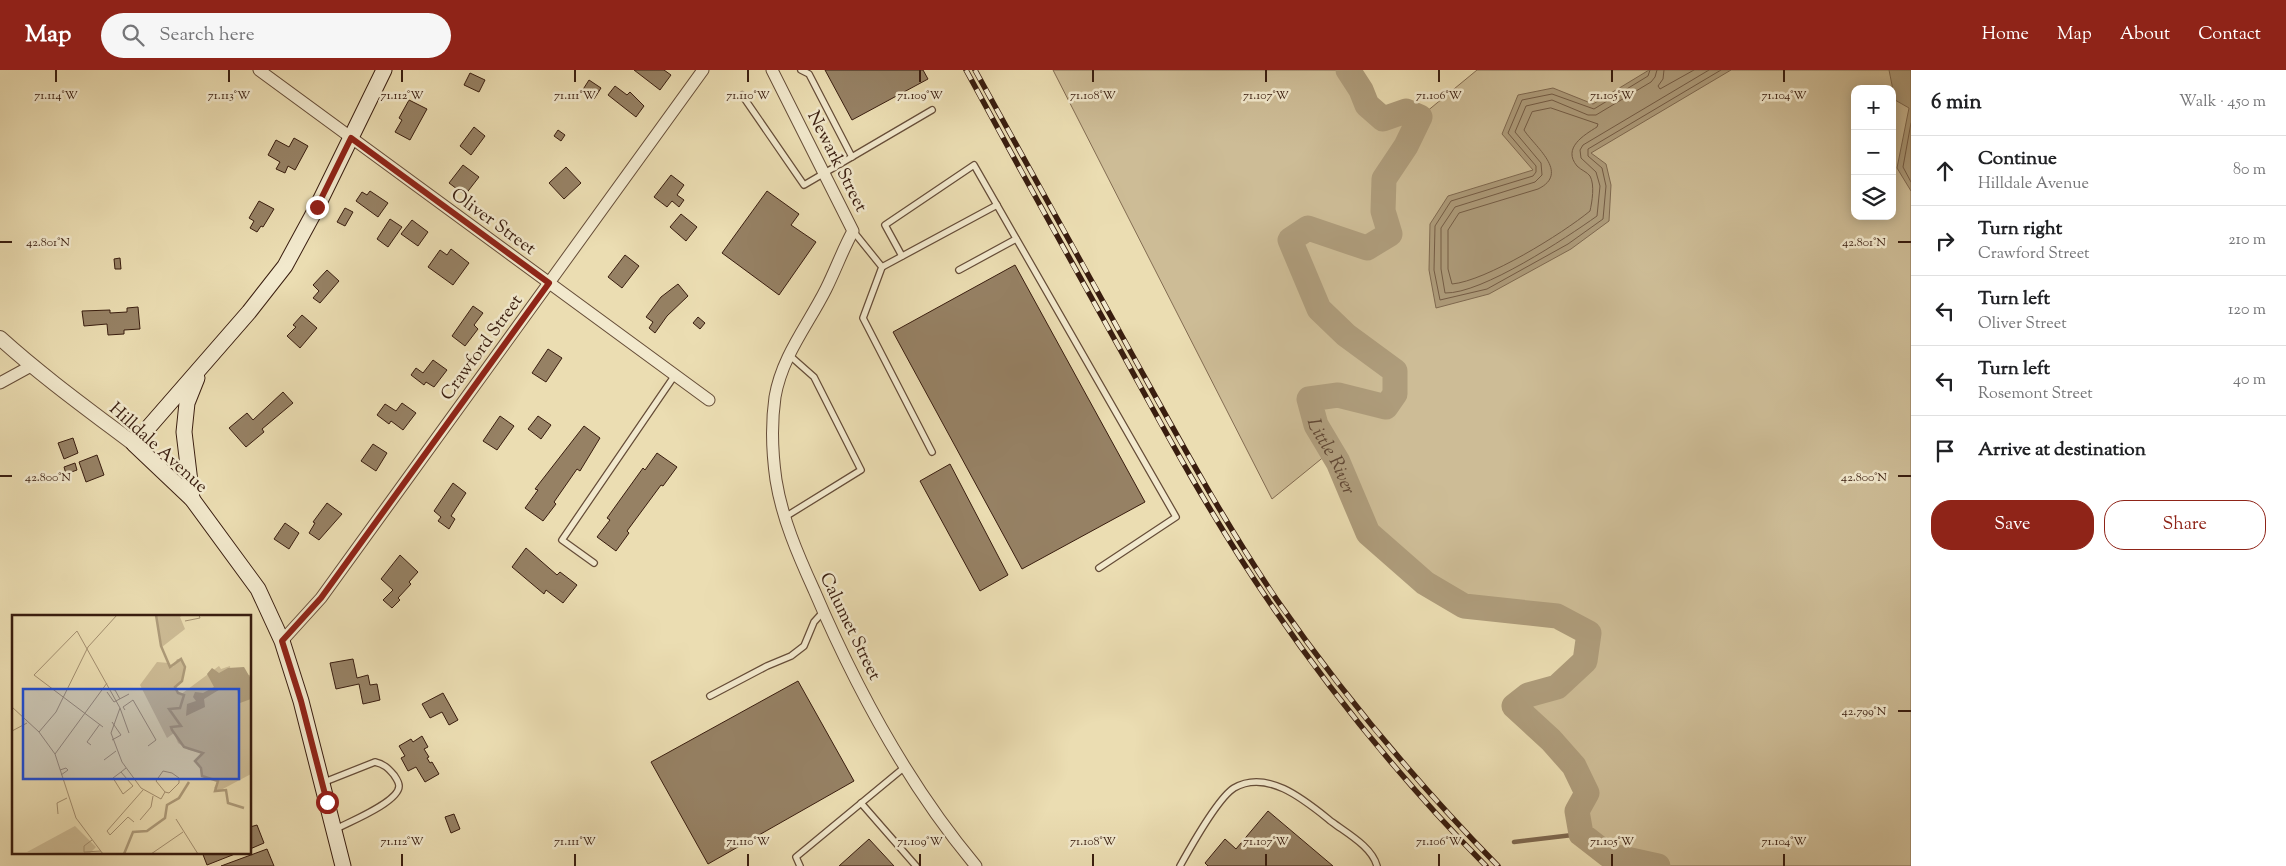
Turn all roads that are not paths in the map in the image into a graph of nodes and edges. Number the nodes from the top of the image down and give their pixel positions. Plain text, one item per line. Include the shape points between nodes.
1 (259, 70) edge
2 (384, 70) edge
3 (702, 70) edge
4 (772, 70) edge
5 (801, 70) edge
6 (742, 95) dead end
7 (932, 110) dead end
8 (351, 138) junction
9 (852, 157) junction
10 (825, 172) junction
11 (997, 205) junction
12 (854, 231) junction
13 (1016, 239) junction
14 (902, 256) junction
15 (882, 267) junction
16 (959, 270) dead end
17 (549, 283) junction
18 (0, 338) edge
19 (788, 354) junction
20 (31, 366) junction
21 (201, 368) junction
22 (780, 374) joint
23 (675, 375) junction
24 (0, 383) edge
25 (709, 400) dead end
26 (134, 444) junction
27 (932, 452) dead end
28 (192, 499) junction
29 (785, 517) junction
30 (594, 563) dead end
31 (1099, 568) dead end
32 (823, 612) junction
33 (282, 641) junction
34 (710, 696) dead end
35 (906, 766) junction
36 (322, 783) junction
37 (861, 803) junction
38 (334, 830) junction
39 (343, 866) edge
40 (800, 866) edge
41 (916, 866) edge
42 (976, 866) edge
43 (1180, 866) edge
44 (1378, 866) edge

1 - 8 street, Oliver Street
2 - 8 main road
3 - 17 street, Crawford Street
4 - 10 street, Newark Street
5 - 9 lane via 809,74
6 - 10 lane via 804,186
7 - 9 lane
8 - 17 street, Oliver Street
8 - 21 main road via 285,266
9 - 10 lane
10 - 12 street, Newark Street
11 - 13 lane
11 - 14 lane
11 - 14 lane via 974,165 885,225
12 - 15 lane
12 - 19 street, Newark Street via 826,289
13 - 16 lane
13 - 31 lane via 1176,516
14 - 15 lane
15 - 27 lane via 863,318
17 - 23 street, Oliver Street
17 - 33 street, Crawford Street via 321,598
18 - 20 street, Hilldale Avenue
19 - 22 street, Newark Street
19 - 29 lane via 814,377 861,470
20 - 24 street
20 - 26 street, Hilldale Avenue
21 - 26 main road
21 - 28 main road via 184,419 184,447
22 - 29 street, Calumet Street via 772,426 776,481
23 - 25 street, Oliver Street
23 - 30 lane via 562,540
26 - 28 main road, Hilldale Avenue
28 - 33 main road, Hilldale Avenue via 258,589
29 - 32 street, Calumet Street
32 - 34 lane via 814,622 804,646
32 - 35 street, Calumet Street via 875,714
33 - 36 main road, Hilldale Avenue
35 - 37 lane
35 - 42 street, Calumet Street
36 - 38 main road, Hilldale Avenue
36 - 38 lane via 375,762 390,770 399,786 383,805
37 - 40 lane via 796,857
37 - 41 lane
38 - 39 main road, Hilldale Avenue
43 - 44 lane via 1228,792 1242,784 1252,783 1277,786 1306,802 1373,854

